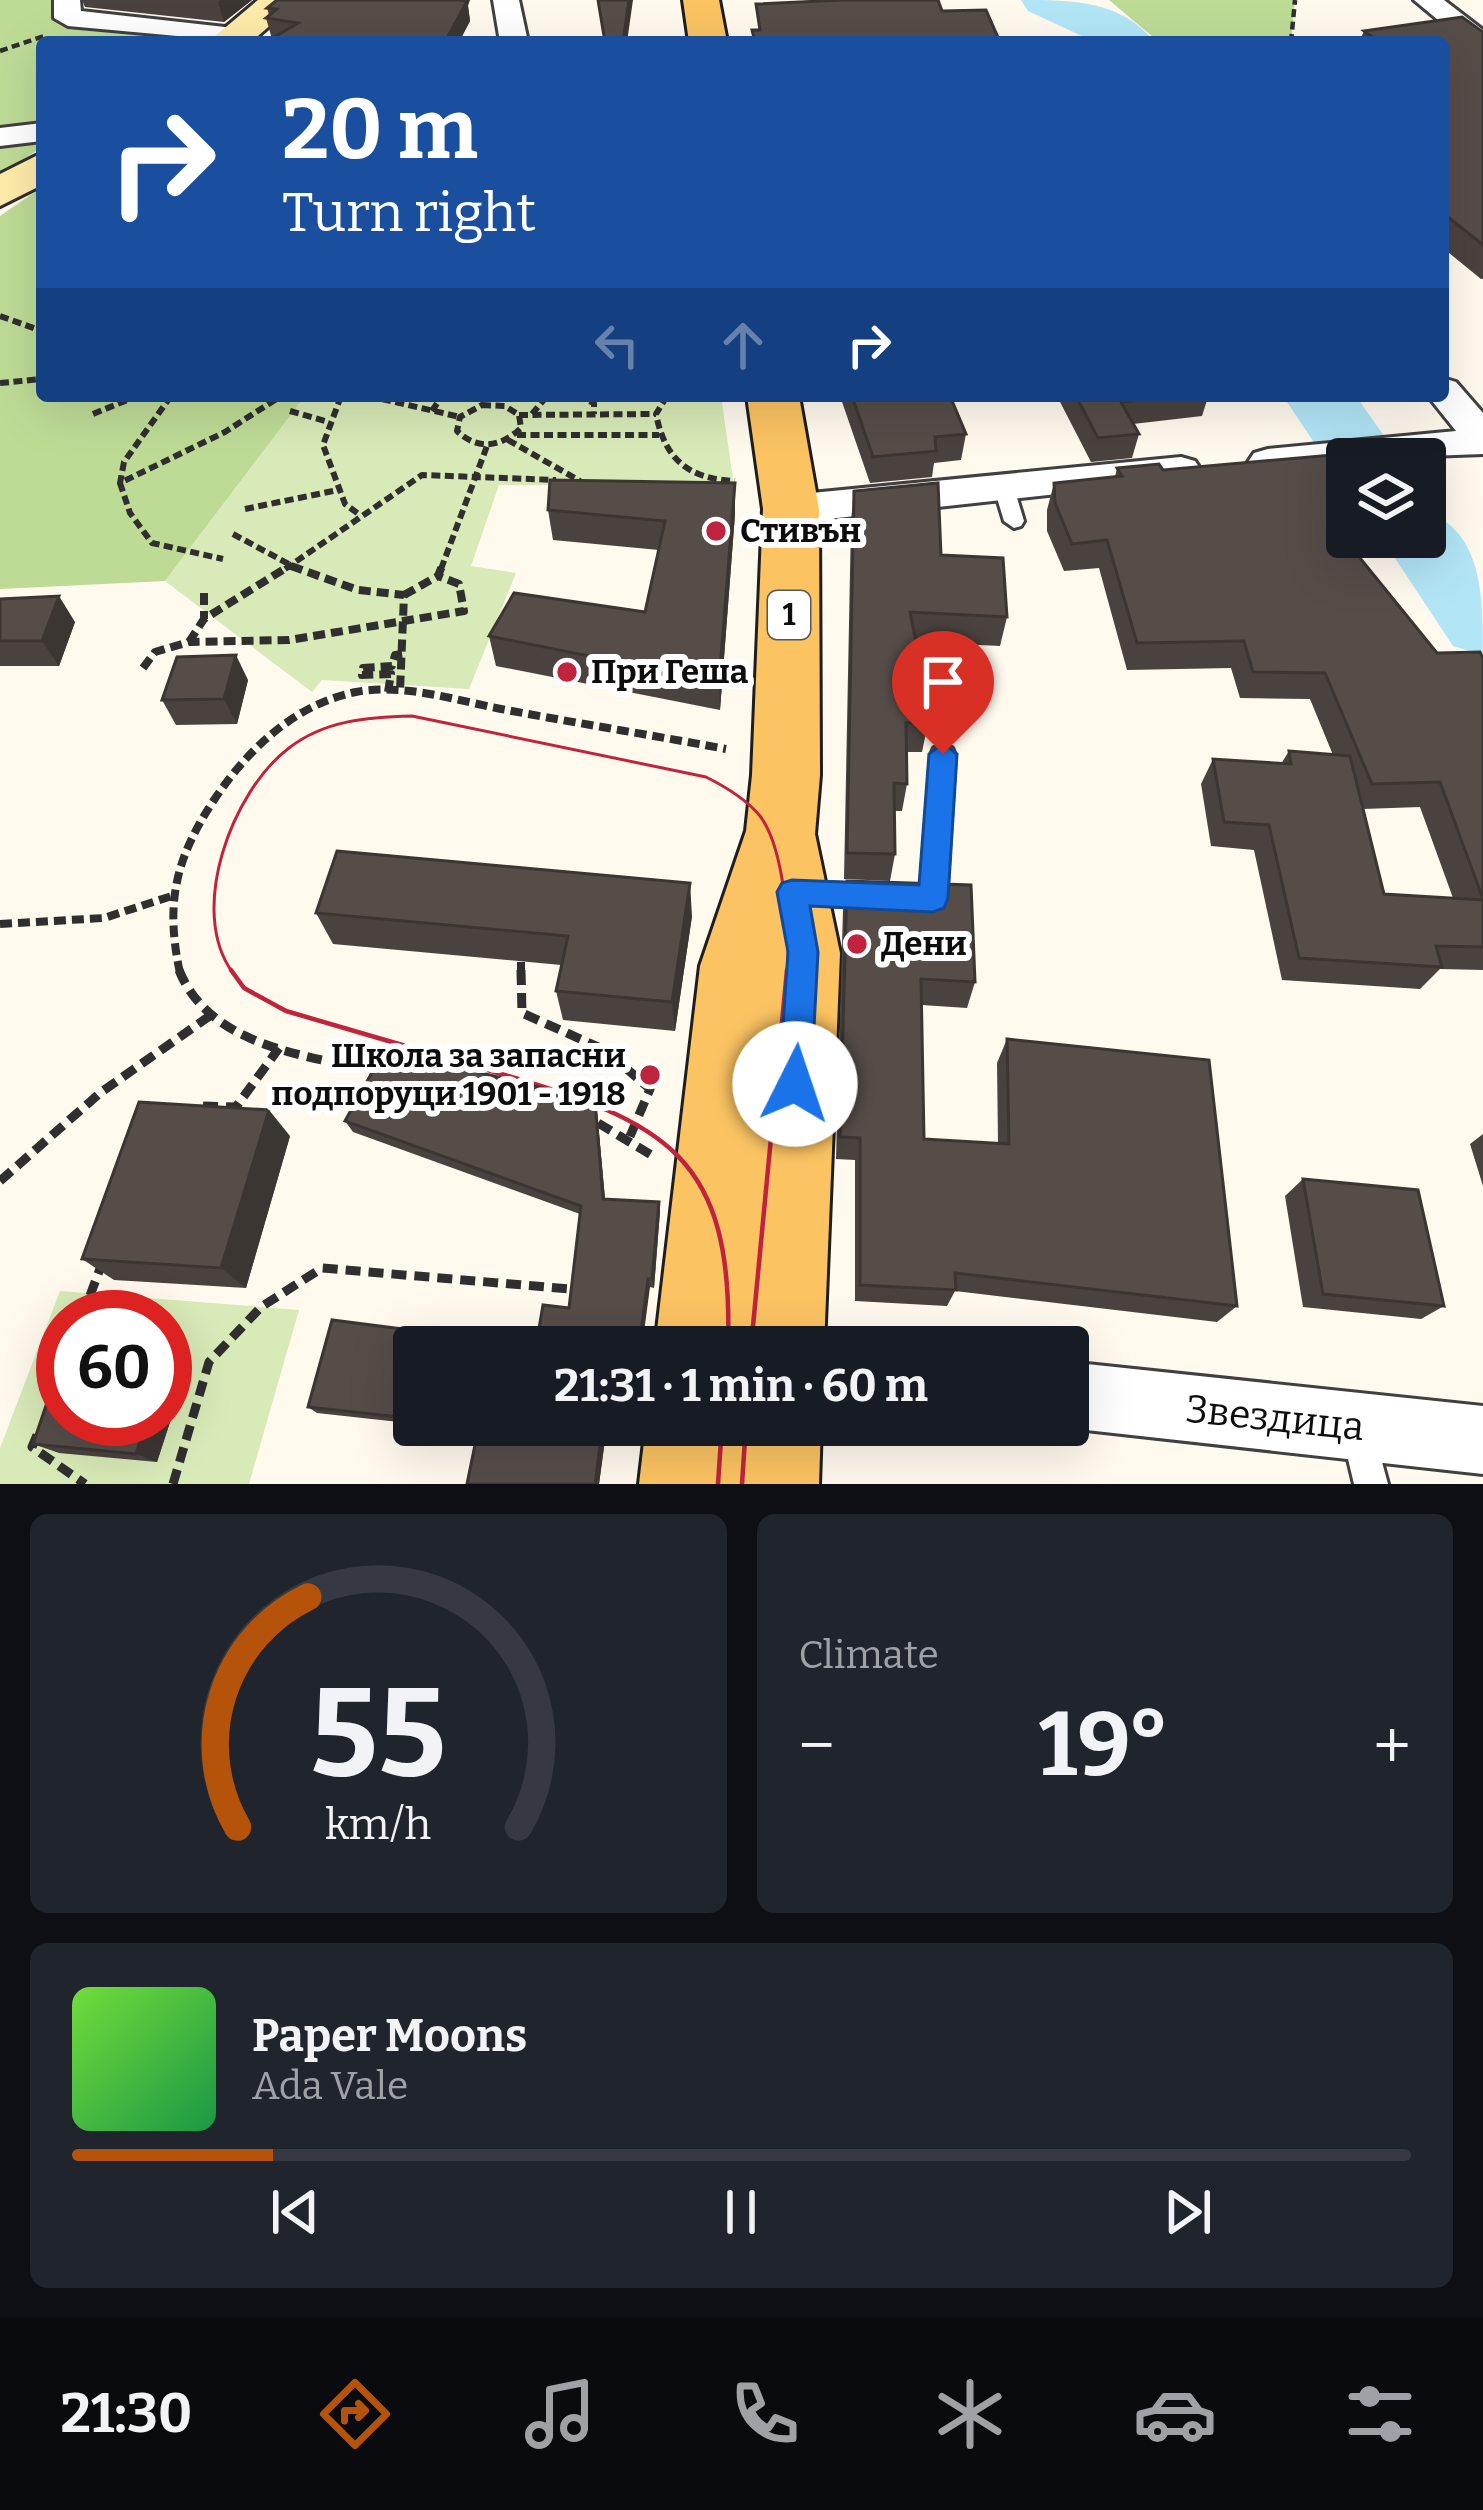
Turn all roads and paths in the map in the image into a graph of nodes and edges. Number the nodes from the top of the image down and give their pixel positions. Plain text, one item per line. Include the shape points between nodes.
1 (67, 0) edge
2 (281, 0) edge
3 (506, 0) edge
4 (701, 0) edge
5 (1295, 0) edge
6 (1427, 0) edge
7 (207, 36) edge
8 (234, 36) edge
9 (513, 36) edge
10 (707, 36) edge
11 (1292, 36) edge
12 (1483, 43) edge
13 (0, 137) edge
14 (32, 167) edge
15 (0, 316) edge
16 (36, 329) edge
17 (36, 379) edge
18 (0, 382) edge
19 (1449, 401) edge
20 (95, 402) edge
21 (122, 402) edge
22 (167, 402) edge
23 (271, 402) edge
24 (338, 402) edge
25 (394, 402) edge
26 (438, 402) edge
27 (491, 402) edge
28 (501, 402) edge
29 (543, 402) edge
30 (592, 402) edge
31 (663, 402) edge
32 (772, 402) edge
33 (290, 411) dead end
34 (432, 411) junction
35 (589, 414) junction
36 (656, 414) junction
37 (519, 415) junction
38 (531, 415) junction
39 (460, 417) junction
40 (329, 422) junction
41 (586, 435) junction
42 (659, 435) junction
43 (512, 437) junction
44 (1472, 441) edge
45 (487, 446) junction
46 (475, 478) junction
47 (580, 481) junction
48 (726, 481) edge
49 (120, 483) junction
50 (595, 483) edge
51 (700, 488) edge
52 (338, 490) junction
53 (764, 498) junction
54 (245, 509) dead end
55 (360, 515) junction
56 (233, 534) dead end
57 (223, 559) dead end
58 (287, 567) junction
59 (438, 576) junction
60 (204, 593) dead end
61 (404, 595) junction
62 (204, 619) junction
63 (403, 625) junction
64 (189, 642) junction
65 (405, 655) junction
66 (143, 668) dead end
67 (400, 691) junction
68 (388, 692) junction
69 (726, 749) dead end
70 (943, 754) dead end
71 (787, 862) junction
72 (175, 895) junction
73 (0, 924) edge
74 (521, 962) edge
75 (212, 1015) junction
76 (279, 1048) junction
77 (385, 1072) edge
78 (181, 1105) edge
79 (598, 1123) edge
80 (628, 1141) junction
81 (667, 1164) dead end
82 (0, 1181) edge
83 (106, 1253) edge
84 (92, 1290) edge
85 (602, 1292) edge
86 (702, 1326) edge
87 (780, 1326) edge
88 (1089, 1399) edge
89 (36, 1437) edge
90 (1483, 1440) edge
91 (691, 1446) edge
92 (773, 1446) edge
93 (1364, 1455) edge
94 (86, 1484) edge
95 (173, 1484) edge
96 (687, 1484) edge
97 (771, 1484) edge

1 - 7 street via 68,18
2 - 8 main road
3 - 9 street
4 - 10 main road
5 - 11 path
6 - 12 street
13 - 14 street
15 - 16 path
17 - 18 path
19 - 44 street
20 - 21 path via 93,414
22 - 49 path via 124,462
23 - 49 path
24 - 40 path
25 - 34 path
26 - 34 path
27 - 39 path
28 - 37 path
29 - 38 path
30 - 35 path
31 - 36 path
32 - 53 main road, 1
33 - 40 path
34 - 39 path
35 - 36 path
35 - 38 path
35 - 41 path
36 - 42 path
37 - 38 path
37 - 43 path
39 - 45 path via 460,437
40 - 52 path via 323,445
41 - 42 path
41 - 43 path
42 - 48 path via 678,464 705,481
43 - 45 path
43 - 47 path
44 - 53 street via 1220,466 1009,505
45 - 46 path
46 - 47 path
46 - 55 path via 422,475
46 - 59 path
47 - 50 path
49 - 57 path via 152,543
51 - 53 path
52 - 54 path
52 - 55 path
53 - 71 main road, 1
55 - 58 path
56 - 58 path
58 - 61 path via 377,595
58 - 62 path
59 - 61 path
59 - 63 path via 459,584 464,611
60 - 62 path
61 - 63 path
62 - 64 path
63 - 64 path
63 - 65 path
64 - 66 path via 155,652
65 - 67 path
65 - 68 path via 394,655 392,666 364,668 362,675 391,674
67 - 68 path
67 - 69 path
68 - 72 path via 332,698 267,733 239,759 202,815
70 - 71 lane via 933,898
71 - 86 main road, 1 via 737,966
71 - 87 main road, 1 via 803,952
72 - 73 path via 104,918
72 - 75 path via 176,962
74 - 80 path via 522,1013 605,1050 650,1089
75 - 76 path
75 - 82 path via 100,1093
76 - 77 path
76 - 78 path via 236,1108
79 - 80 path
80 - 81 path
83 - 84 path
85 - 95 path via 322,1268 261,1307 208,1362
88 - 93 street, Звездица
89 - 94 path via 32,1447
90 - 93 street, Звездица
91 - 96 main road
92 - 97 main road

